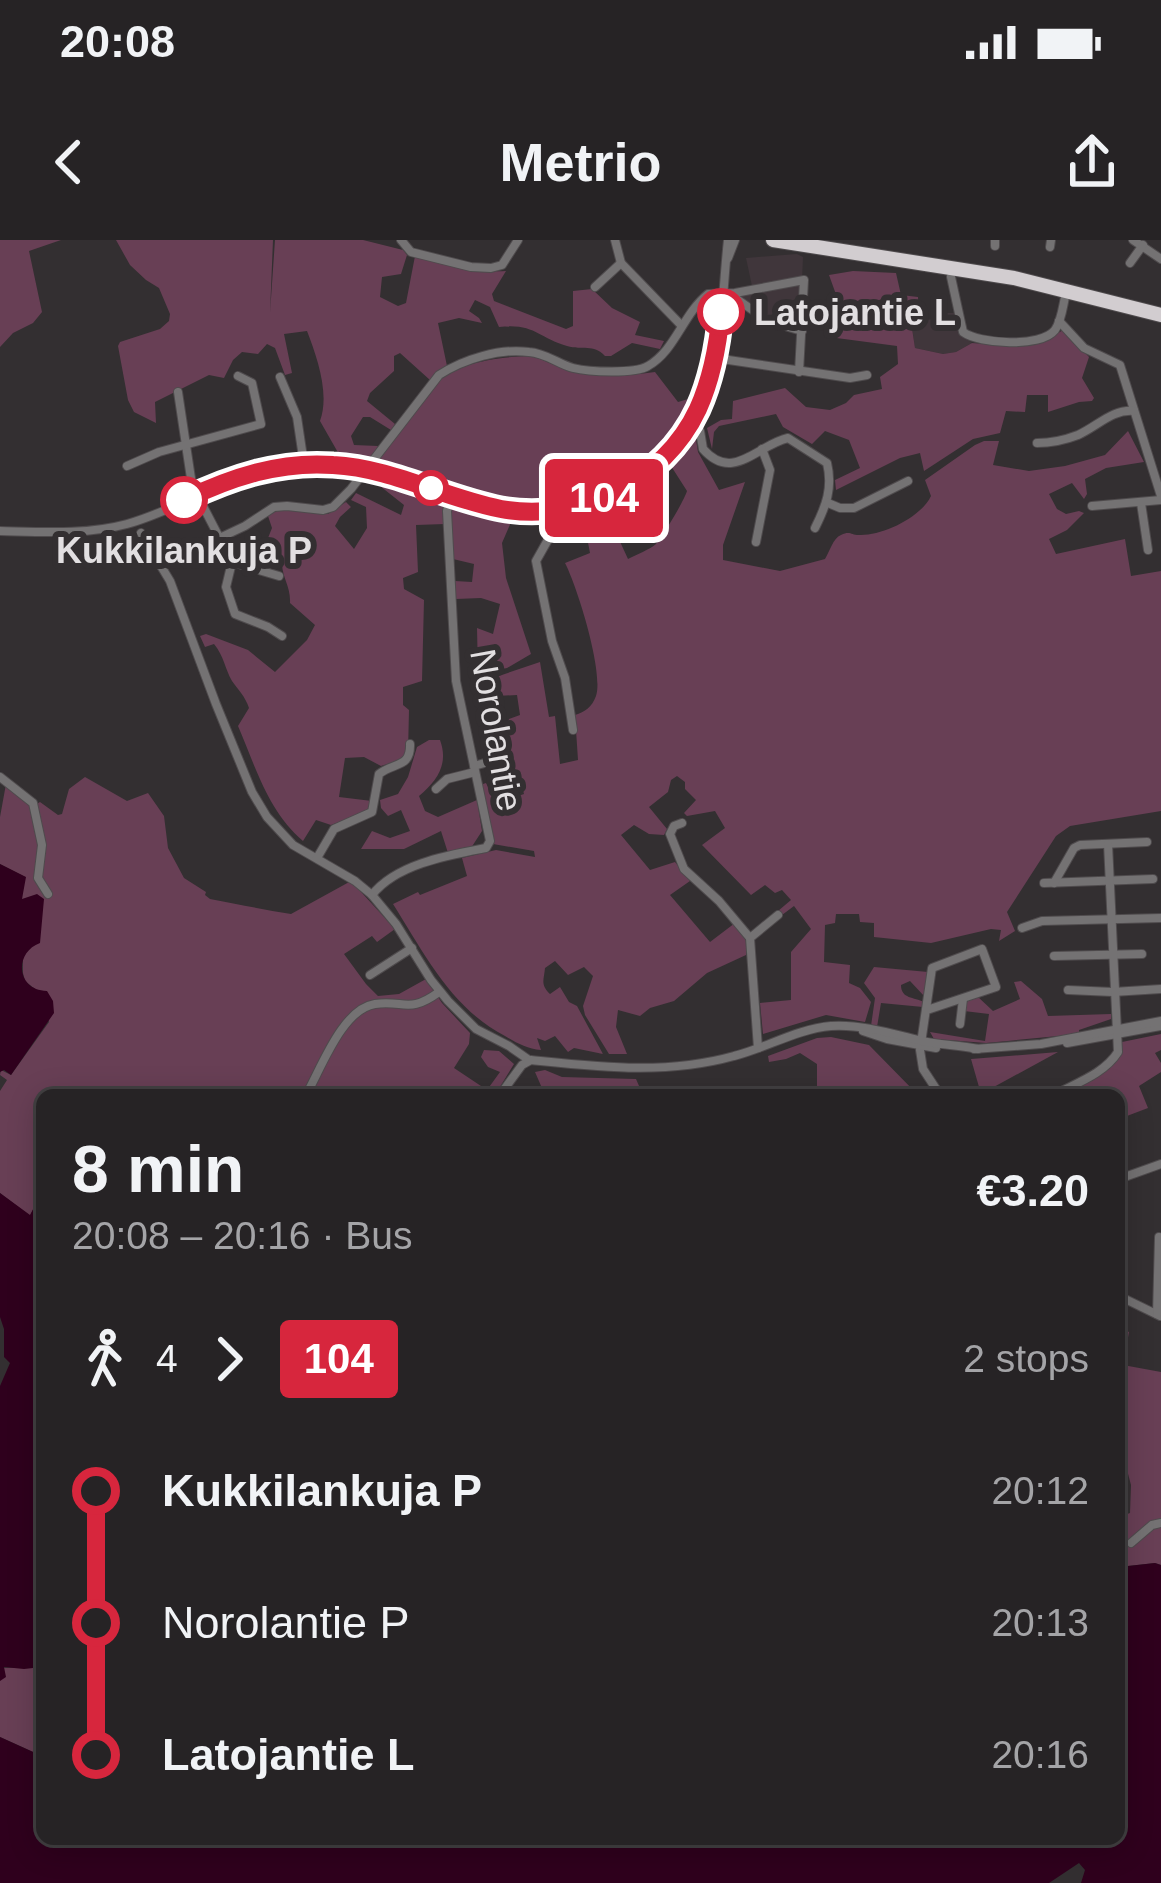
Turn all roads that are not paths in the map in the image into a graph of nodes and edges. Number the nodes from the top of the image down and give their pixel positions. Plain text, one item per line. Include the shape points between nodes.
1 (401, 240) edge
2 (518, 240) edge
3 (614, 240) edge
4 (732, 240) edge
5 (773, 240) edge
6 (1133, 240) edge
7 (1150, 245) edge
8 (1161, 259) edge
9 (621, 263) junction
10 (1130, 263) dead end
11 (951, 277) dead end
12 (595, 286) dead end
13 (1066, 291) junction
14 (726, 294) junction
15 (1161, 315) edge
16 (1059, 321) junction
17 (681, 325) junction
18 (802, 331) junction
19 (715, 358) junction
20 (799, 372) junction
21 (868, 375) dead end
22 (238, 376) dead end
23 (280, 377) dead end
24 (178, 392) dead end
25 (1136, 411) junction
26 (691, 424) junction
27 (1037, 443) dead end
28 (186, 446) junction
29 (762, 449) junction
30 (304, 464) junction
31 (128, 466) dead end
32 (366, 469) junction
33 (908, 481) dead end
34 (197, 494) junction
35 (451, 495) junction
36 (1161, 498) edge
37 (828, 502) junction
38 (1141, 503) junction
39 (1092, 506) dead end
40 (544, 511) junction
41 (135, 522) junction
42 (815, 528) dead end
43 (0, 531) edge
44 (220, 537) junction
45 (755, 542) dead end
46 (1148, 550) dead end
47 (232, 562) junction
48 (161, 565) junction
49 (279, 576) dead end
50 (282, 636) dead end
51 (573, 730) dead end
52 (502, 734) dead end
53 (410, 744) dead end
54 (474, 769) junction
55 (0, 777) edge
56 (436, 789) dead end
57 (682, 823) dead end
58 (1147, 842) dead end
59 (1108, 844) junction
60 (317, 858) junction
61 (1153, 879) dead end
62 (1109, 880) junction
63 (48, 894) dead end
64 (372, 895) junction
65 (778, 915) dead end
66 (1111, 918) junction
67 (1161, 918) edge
68 (1022, 928) dead end
69 (750, 938) junction
70 (412, 948) junction
71 (1142, 954) dead end
72 (1112, 955) junction
73 (1054, 956) dead end
74 (370, 975) dead end
75 (1161, 989) edge
76 (1068, 990) dead end
77 (439, 992) junction
78 (1113, 992) junction
79 (963, 999) junction
80 (927, 1010) junction
81 (1161, 1023) edge
82 (960, 1024) dead end
83 (1116, 1032) junction
84 (923, 1043) junction
85 (758, 1048) junction
86 (525, 1063) junction
87 (309, 1089) edge
88 (505, 1089) edge
89 (936, 1089) edge
90 (1065, 1089) edge
91 (1161, 1165) edge
92 (1125, 1178) edge
93 (1159, 1238) edge
94 (1125, 1299) edge
95 (1159, 1315) edge
96 (1161, 1523) edge
97 (1131, 1543) dead end

1 - 2 street via 411,252 481,269 502,265
3 - 9 street
4 - 14 street
5 - 13 highway
6 - 7 street
7 - 8 street
7 - 10 street
9 - 12 street
9 - 17 street
11 - 16 street via 968,337 1034,341
13 - 15 highway
13 - 16 street
14 - 17 street via 702,298
14 - 18 street
14 - 18 street via 804,280
14 - 19 street
16 - 25 street via 1084,348 1120,365
17 - 32 street via 641,370 578,369 528,351 450,368
18 - 20 street
19 - 20 street
19 - 26 street
20 - 21 street
22 - 28 street via 253,383 261,424
23 - 30 street
24 - 28 street
25 - 27 street
25 - 36 street
26 - 29 street via 717,461 738,463
26 - 40 street via 671,451 619,491
28 - 31 street
28 - 34 street
29 - 37 street via 788,438 821,459 829,468
29 - 45 street via 770,470
30 - 32 street
30 - 34 street via 242,475
32 - 35 street
32 - 44 street via 333,507 274,507
33 - 37 street via 854,508
34 - 41 street
34 - 44 street
35 - 40 street
35 - 54 street, Norolantie via 456,681
36 - 38 street
37 - 42 street
38 - 39 street
38 - 46 street
40 - 51 street via 549,538 536,562
41 - 43 street
41 - 48 street
44 - 47 street
44 - 48 street
47 - 49 street
47 - 50 street via 226,587 235,614
48 - 60 street via 257,803 282,835
52 - 54 street via 495,760
53 - 60 street via 408,759 379,774 372,812 334,830
54 - 56 street
54 - 64 street, Norolantie via 489,845 394,875
55 - 63 street via 33,803 42,845 38,878
57 - 69 street via 670,834 680,863
58 - 59 street
59 - 62 street
59 - 62 street via 1074,848 1049,883
60 - 64 street
61 - 62 street
62 - 66 street
64 - 70 street
65 - 69 street
66 - 67 street
66 - 68 street
66 - 72 street
69 - 85 street
70 - 74 street
70 - 77 street
71 - 72 street
72 - 73 street
72 - 78 street
75 - 78 street
76 - 78 street
77 - 86 street
77 - 87 street via 419,1004 358,1011
78 - 83 street
79 - 80 street
79 - 80 street via 996,987 982,949 932,968
79 - 82 street
80 - 84 street
81 - 83 street
83 - 84 street via 962,1051
83 - 90 street via 1111,1063
84 - 85 street via 819,1028
84 - 89 street via 923,1070
85 - 86 street via 665,1068
86 - 88 street
91 - 92 street
93 - 95 street
94 - 95 street
96 - 97 street

